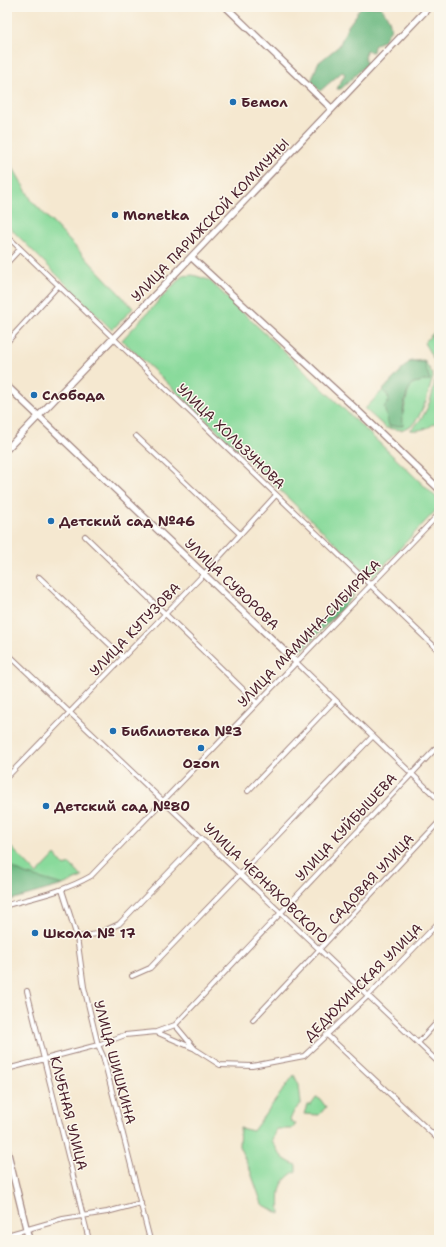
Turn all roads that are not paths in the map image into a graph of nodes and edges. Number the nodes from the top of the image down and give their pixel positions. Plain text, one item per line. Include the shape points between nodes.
1 (226, 7) edge
2 (429, 7) edge
3 (332, 109) junction
4 (7, 236) edge
5 (20, 249) junction
6 (192, 257) junction
7 (7, 262) edge
8 (58, 286) junction
9 (113, 338) junction
10 (7, 342) edge
11 (7, 386) edge
12 (38, 416) junction
13 (136, 436) dead end
14 (7, 449) edge
15 (439, 489) edge
16 (276, 495) junction
17 (439, 514) edge
18 (240, 534) junction
19 (85, 536) dead end
20 (204, 574) junction
21 (39, 577) dead end
22 (370, 585) junction
23 (165, 614) junction
24 (439, 651) edge
25 (7, 653) edge
26 (123, 657) junction
27 (296, 662) junction
28 (335, 700) junction
29 (257, 703) junction
30 (70, 712) junction
31 (373, 736) junction
32 (439, 746) edge
33 (412, 773) junction
34 (7, 777) edge
35 (248, 791) dead end
36 (439, 800) edge
37 (164, 801) junction
38 (439, 822) edge
39 (202, 838) junction
40 (240, 874) junction
41 (62, 890) junction
42 (7, 905) edge
43 (280, 912) junction
44 (439, 922) edge
45 (78, 937) junction
46 (319, 949) junction
47 (132, 976) dead end
48 (28, 990) dead end
49 (369, 996) junction
50 (253, 1020) dead end
51 (439, 1020) edge
52 (175, 1025) junction
53 (156, 1032) junction
54 (327, 1035) junction
55 (418, 1043) junction
56 (98, 1045) junction
57 (195, 1049) junction
58 (44, 1060) junction
59 (439, 1063) edge
60 (7, 1069) edge
61 (439, 1140) edge
62 (7, 1150) edge
63 (141, 1203) junction
64 (83, 1215) junction
65 (27, 1230) junction
66 (7, 1236) edge
67 (29, 1240) edge
68 (89, 1240) edge
69 (150, 1240) edge

1 - 3 main road
2 - 3 main road, УЛИЦА ПАРИЖСКОЙ КОММУНЫ
3 - 6 main road, УЛИЦА ПАРИЖСКОЙ КОММУНЫ
4 - 5 street, УЛИЦА ХОЛЬЗУНОВА
5 - 7 street
5 - 8 street, УЛИЦА ХОЛЬЗУНОВА
6 - 9 main road, УЛИЦА ПАРИЖСКОЙ КОММУНЫ
6 - 15 main road
8 - 9 street, УЛИЦА ХОЛЬЗУНОВА
8 - 10 street
9 - 12 main road, УЛИЦА ПАРИЖСКОЙ КОММУНЫ
9 - 16 street, УЛИЦА ХОЛЬЗУНОВА
11 - 12 main road, УЛИЦА СУВОРОВА
12 - 14 main road, УЛИЦА ПАРИЖСКОЙ КОММУНЫ
12 - 20 main road, УЛИЦА СУВОРОВА
13 - 18 street
16 - 18 street, УЛИЦА КУТУЗОВА
16 - 22 street, УЛИЦА ХОЛЬЗУНОВА
17 - 22 street, УЛИЦА МАМИНА-СИБИРЯКА
18 - 20 street, УЛИЦА КУТУЗОВА
19 - 23 street
20 - 23 street, УЛИЦА КУТУЗОВА
20 - 27 main road, УЛИЦА СУВОРОВА
21 - 26 street
22 - 24 street, УЛИЦА ХОЛЬЗУНОВА
22 - 27 street, УЛИЦА МАМИНА-СИБИРЯКА
23 - 26 street, УЛИЦА КУТУЗОВА
23 - 29 street
25 - 30 street, УЛИЦА ЧЕРНЯХОВСКОГО
26 - 30 street, УЛИЦА КУТУЗОВА
27 - 28 street, УЛИЦА СУВОРОВА
27 - 29 street, УЛИЦА МАМИНА-СИБИРЯКА
28 - 31 street, УЛИЦА СУВОРОВА
28 - 35 street
29 - 37 street, УЛИЦА МАМИНА-СИБИРЯКА
30 - 34 street, УЛИЦА КУТУЗОВА
30 - 37 street, УЛИЦА ЧЕРНЯХОВСКОГО
31 - 33 street, УЛИЦА СУВОРОВА
31 - 40 street
32 - 33 street, УЛИЦА КУЙБЫШЕВА
33 - 36 street, УЛИЦА СУВОРОВА
33 - 43 street, УЛИЦА КУЙБЫШЕВА
37 - 39 street, УЛИЦА ЧЕРНЯХОВСКОГО
37 - 41 street, УЛИЦА МАМИНА-СИБИРЯКА via 91,876
38 - 46 street, САДОВАЯ УЛИЦА
39 - 40 street, УЛИЦА ЧЕРНЯХОВСКОГО
39 - 45 street via 119,924 97,934
40 - 43 street, УЛИЦА ЧЕРНЯХОВСКОГО
40 - 47 street via 150,968
41 - 42 street, УЛИЦА МАМИНА-СИБИРЯКА
41 - 45 street, УЛИЦА ШИШКИНА
43 - 46 street, УЛИЦА ЧЕРНЯХОВСКОГО
43 - 52 street, УЛИЦА КУЙБЫШЕВА
44 - 49 street, ДЕДЮХИНСКАЯ УЛИЦА
45 - 56 street, УЛИЦА ШИШКИНА via 84,987
46 - 49 street, УЛИЦА ЧЕРНЯХОВСКОГО
46 - 50 street, САДОВАЯ УЛИЦА
48 - 58 street, КЛУБНАЯ УЛИЦА
49 - 54 street, ДЕДЮХИНСКАЯ УЛИЦА
49 - 55 street, УЛИЦА ЧЕРНЯХОВСКОГО
51 - 55 street
52 - 53 street, УЛИЦА КУЙБЫШЕВА
52 - 57 street, ДЕДЮХИНСКАЯ УЛИЦА
53 - 56 street, УЛИЦА КУЙБЫШЕВА via 125,1035
53 - 57 street
54 - 57 street, ДЕДЮХИНСКАЯ УЛИЦА via 304,1056 252,1066 220,1065
54 - 61 street
55 - 59 street, УЛИЦА ЧЕРНЯХОВСКОГО
56 - 58 street, УЛИЦА КУЙБЫШЕВА
56 - 63 street, УЛИЦА ШИШКИНА
58 - 60 street, УЛИЦА КУЙБЫШЕВА
58 - 64 street, КЛУБНАЯ УЛИЦА
62 - 65 main road
63 - 64 street
63 - 69 street, УЛИЦА ШИШКИНА
64 - 65 street
64 - 68 street, КЛУБНАЯ УЛИЦА
65 - 66 street
65 - 67 main road

